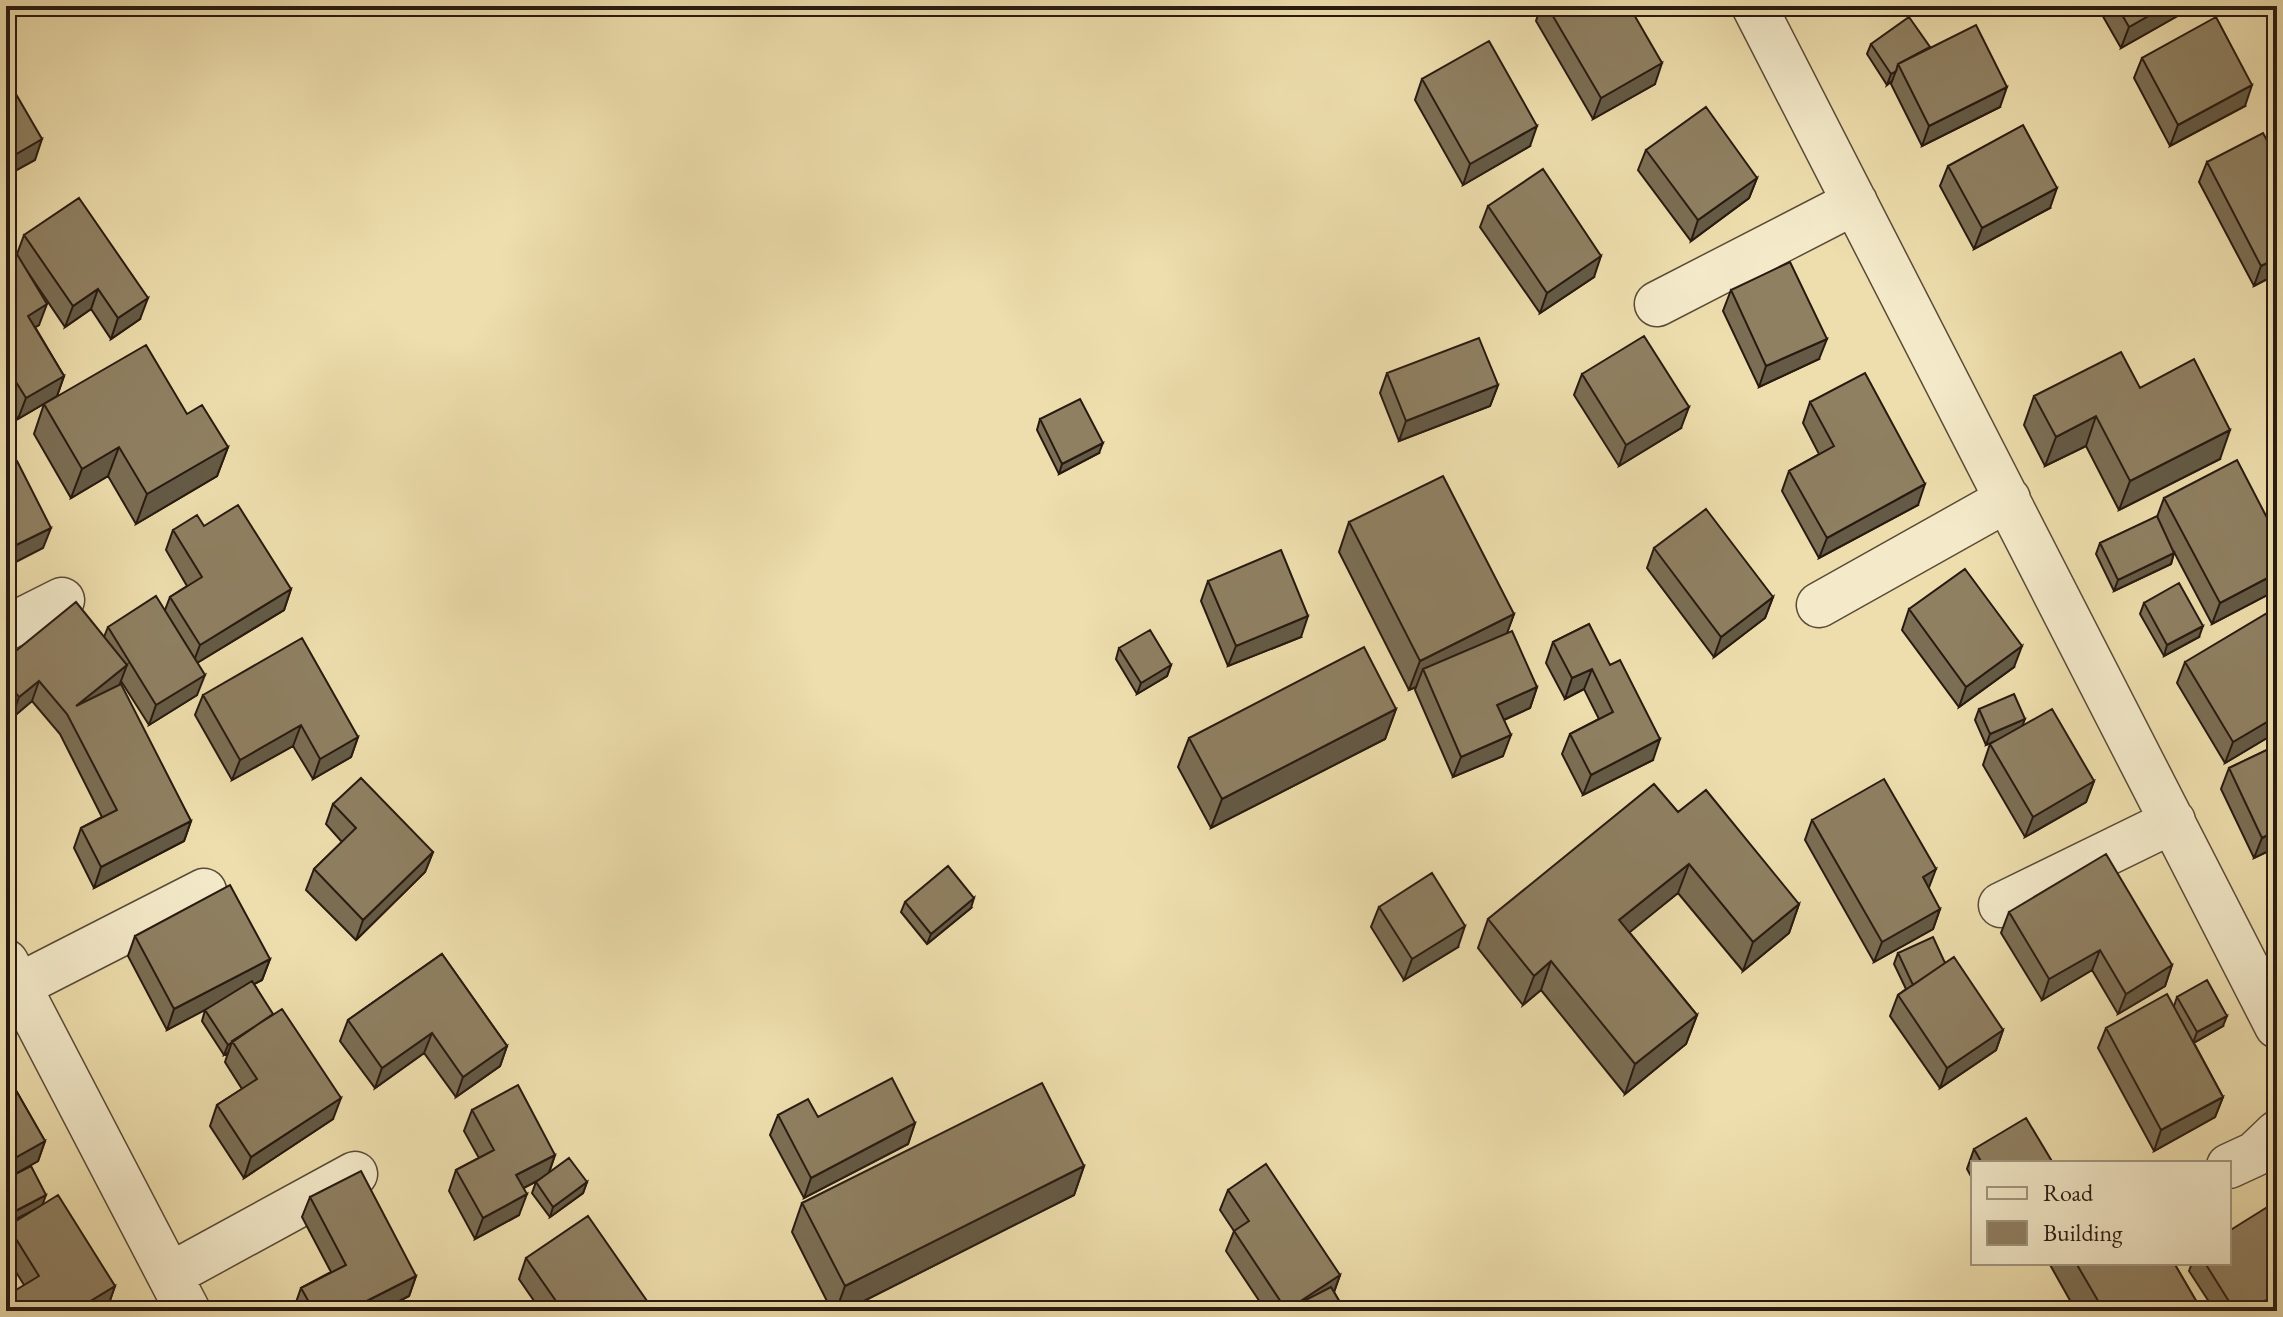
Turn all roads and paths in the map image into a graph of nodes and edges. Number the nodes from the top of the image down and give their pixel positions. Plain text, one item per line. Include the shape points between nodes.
1 (1754, 6) edge
2 (1855, 202) junction
3 (1657, 304) dead end
4 (2008, 499) junction
5 (62, 600) dead end
6 (1819, 605) dead end
7 (6, 628) edge
8 (2173, 821) junction
9 (204, 891) dead end
10 (2001, 905) dead end
11 (12, 974) edge
12 (2277, 1026) edge
13 (2277, 1133) edge
14 (2231, 1165) edge
15 (355, 1174) edge
16 (179, 1293) edge

1 - 2 street
2 - 3 street
2 - 4 street
4 - 6 street
4 - 8 street
5 - 7 street
8 - 10 street
8 - 12 street
9 - 11 street
11 - 16 street
13 - 14 street via 2255,1154
15 - 16 street

